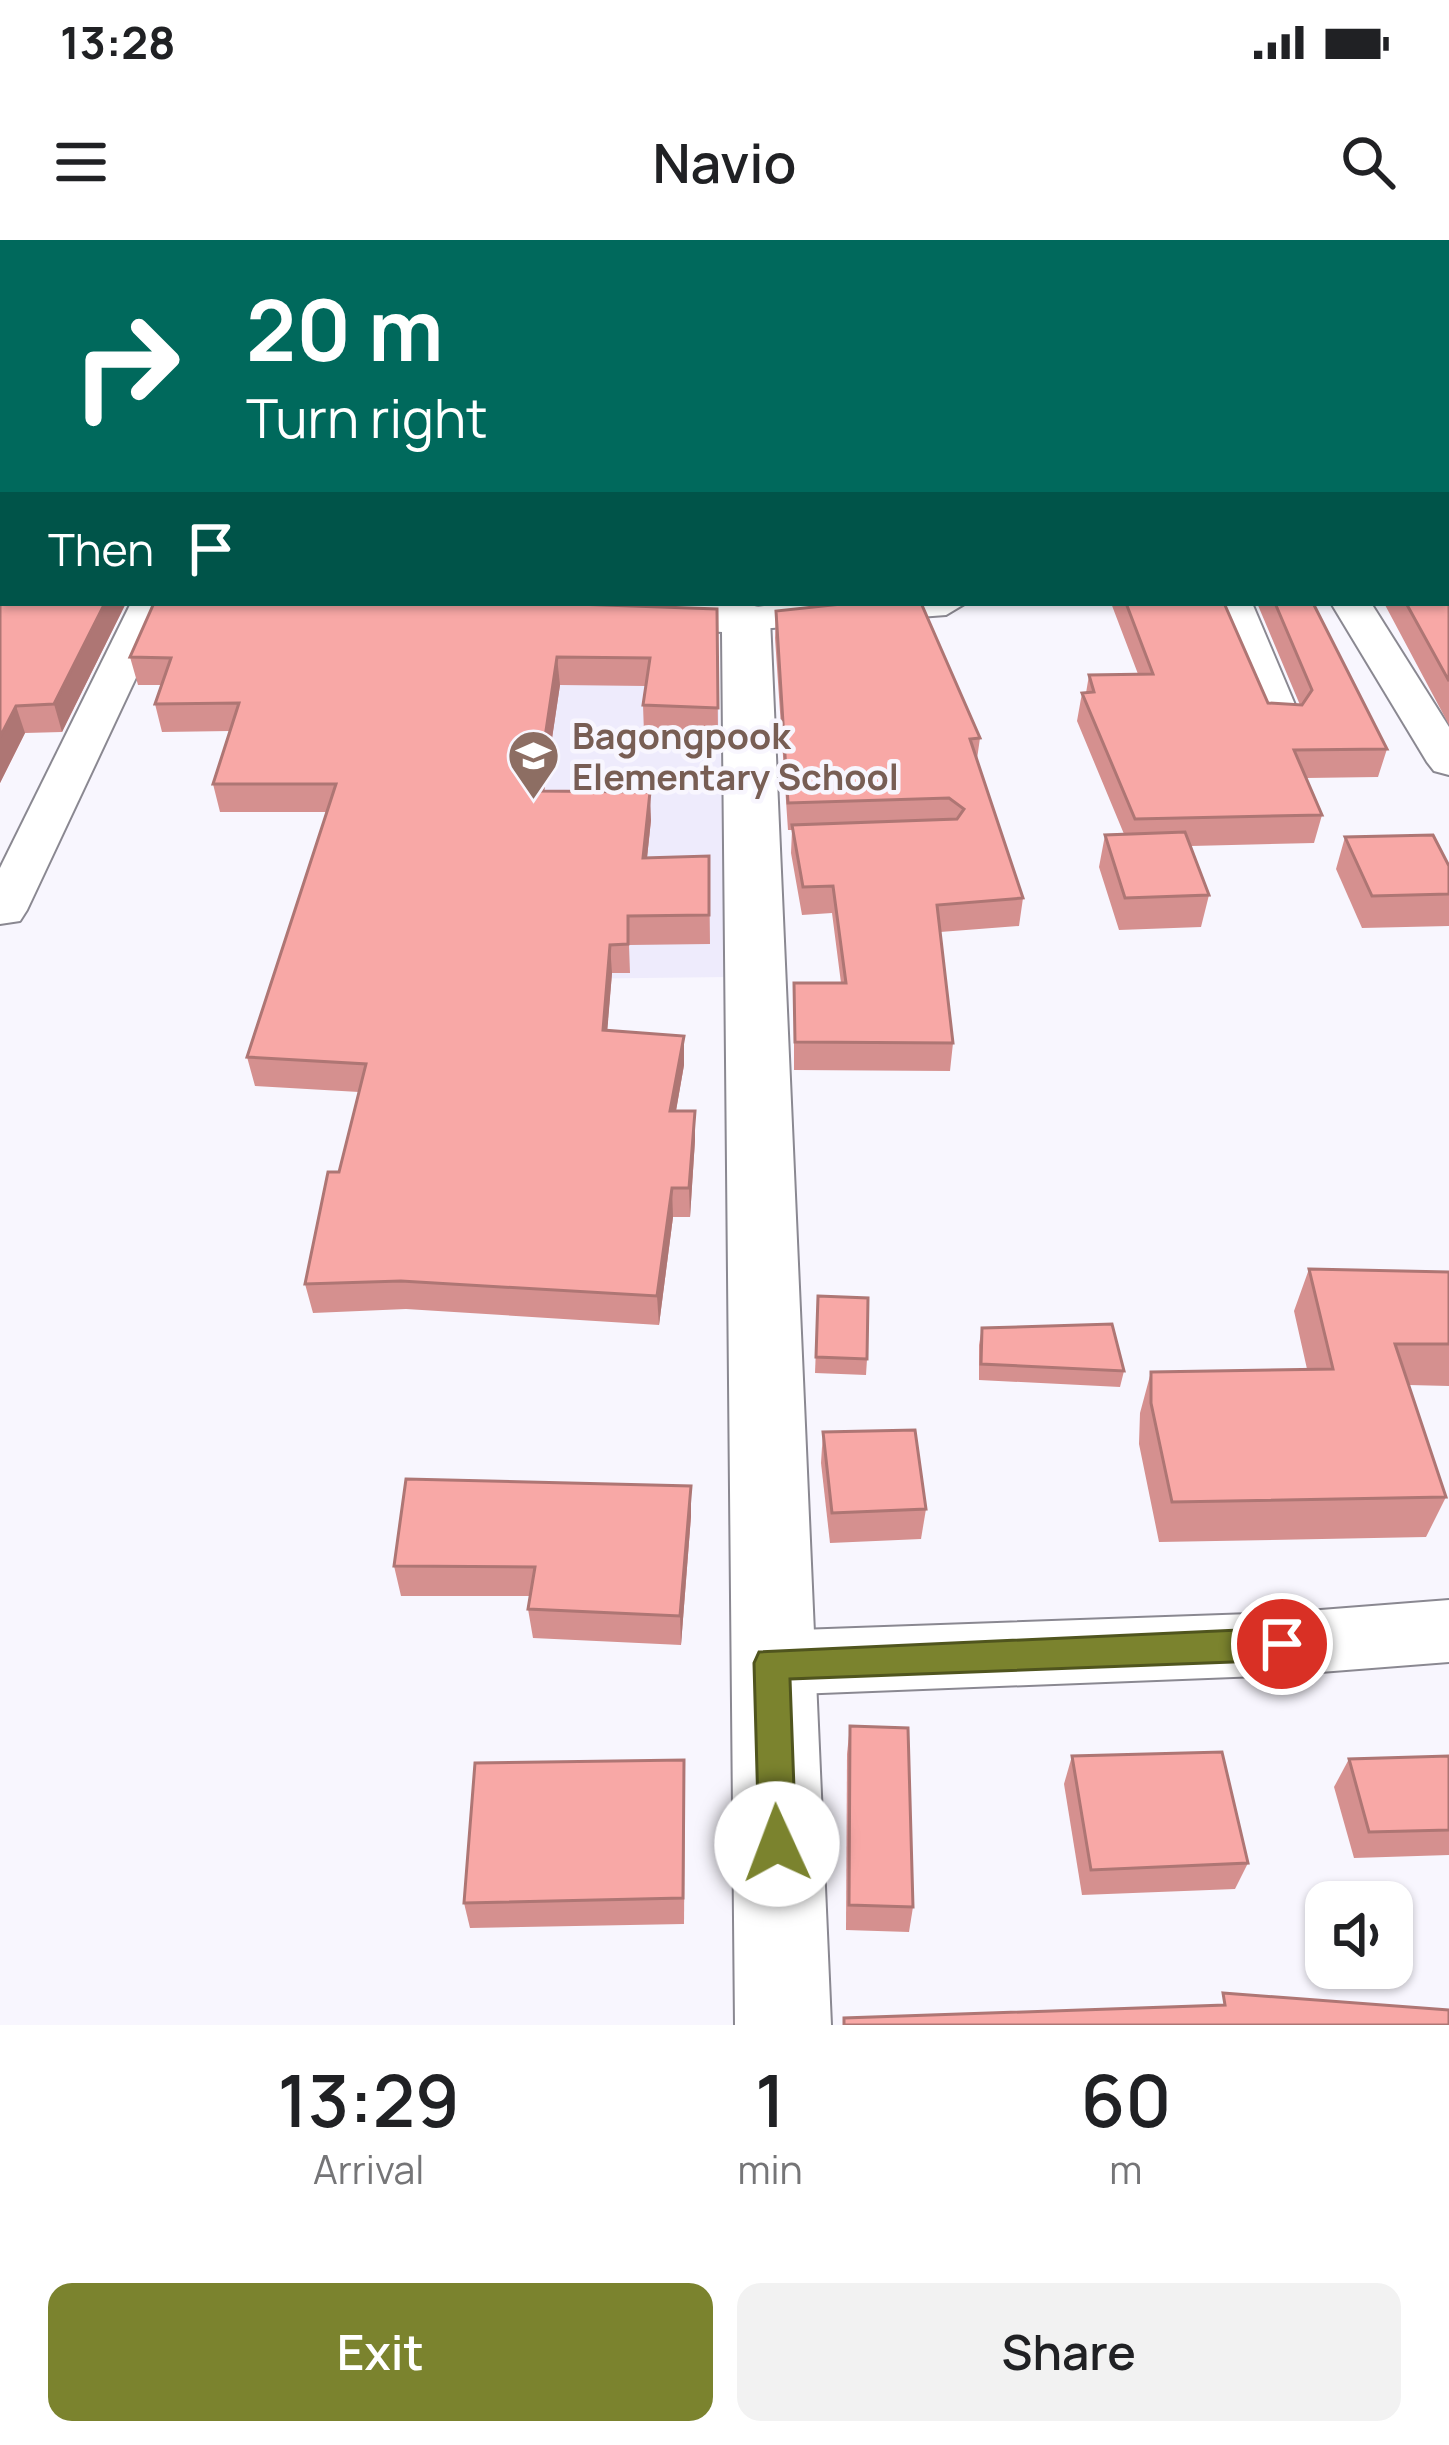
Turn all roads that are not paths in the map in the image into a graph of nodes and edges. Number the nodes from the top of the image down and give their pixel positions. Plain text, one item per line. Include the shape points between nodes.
1 (150, 606) edge
2 (906, 606) edge
3 (1233, 606) edge
4 (1353, 606) edge
5 (589, 612) edge
6 (746, 618) junction
7 (1280, 719) edge
8 (1449, 762) edge
9 (3, 910) dead end
10 (1449, 1631) edge
11 (772, 1663) junction
12 (783, 2025) edge

1 - 9 street
2 - 6 street
3 - 7 street
4 - 8 street
5 - 6 street
6 - 11 street
10 - 11 street
11 - 12 street

